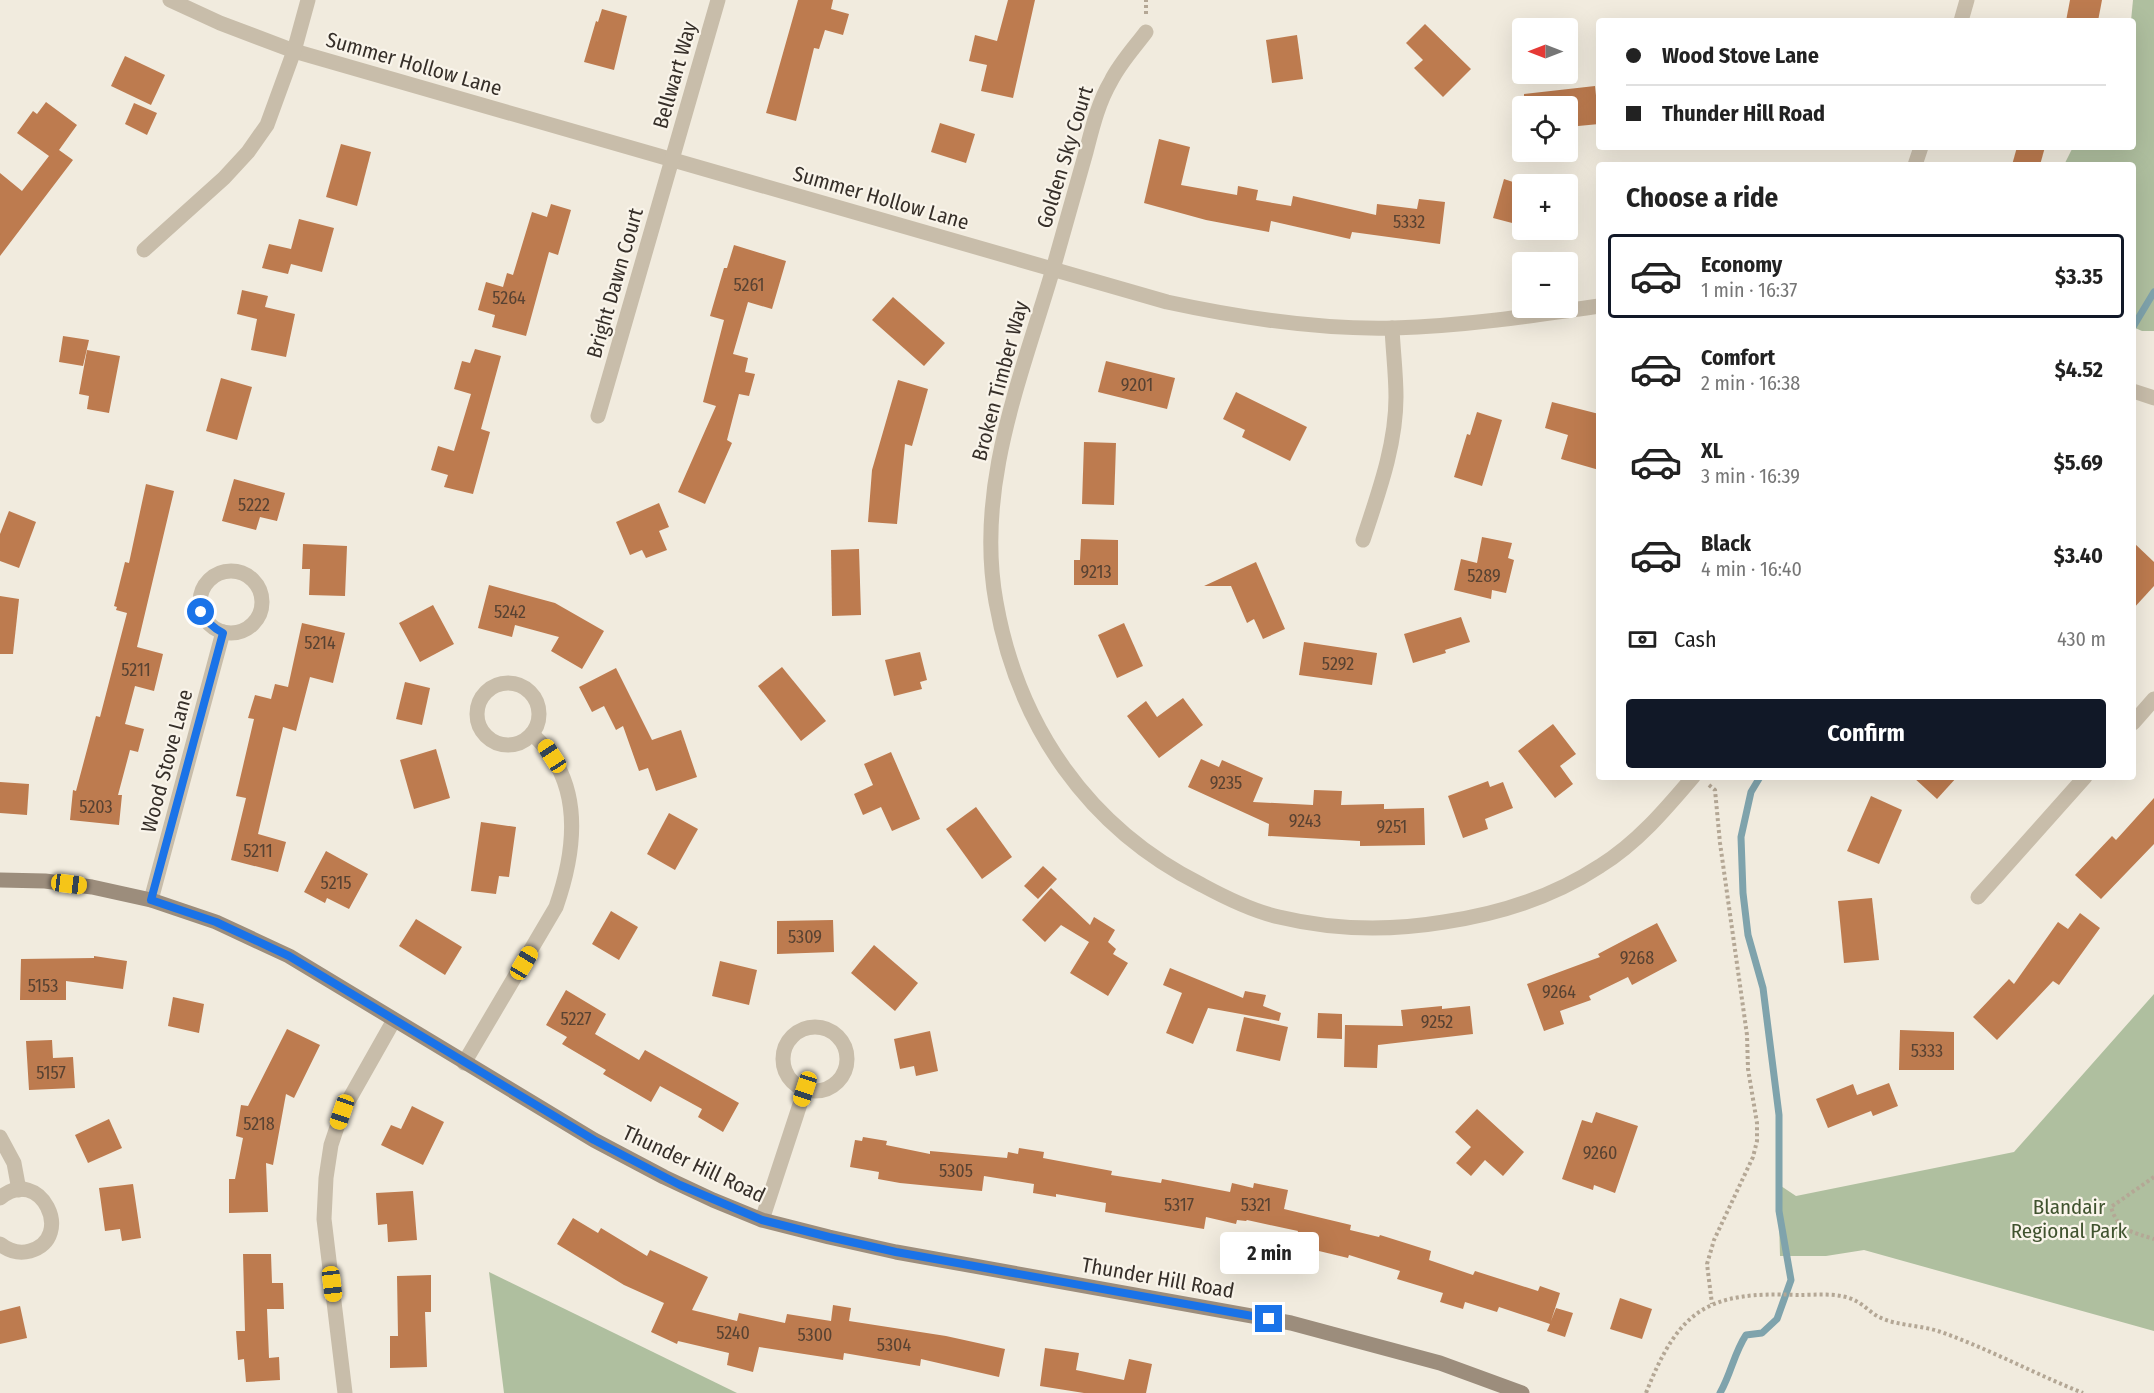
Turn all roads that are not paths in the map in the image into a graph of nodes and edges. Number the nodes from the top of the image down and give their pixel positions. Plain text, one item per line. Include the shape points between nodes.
1 (170, 0) edge
2 (308, 0) edge
3 (718, 0) edge
4 (1967, 0) edge
5 (1962, 18) edge
6 (1146, 32) dead end
7 (294, 51) junction
8 (672, 161) junction
9 (144, 250) dead end
10 (1053, 269) junction
11 (1596, 306) edge
12 (1392, 328) junction
13 (2136, 392) edge
14 (2154, 398) edge
15 (598, 416) dead end
16 (1363, 540) dead end
17 (223, 633) junction
18 (2154, 699) edge
19 (2136, 720) edge
20 (532, 734) junction
21 (1700, 780) edge
22 (2082, 780) edge
23 (0, 880) edge
24 (1978, 897) dead end
25 (151, 900) junction
26 (394, 1020) junction
27 (464, 1063) junction
28 (805, 1089) junction
29 (0, 1137) edge
30 (19, 1190) junction
31 (0, 1198) edge
32 (762, 1220) junction
33 (0, 1244) edge
34 (345, 1393) edge
35 (1522, 1393) edge

1 - 7 street, Summer Hollow Lane
2 - 7 street
3 - 8 street, Bellwart Way
4 - 5 street
6 - 10 street, Golden Sky Court via 1110,82 1095,118
7 - 8 street, Summer Hollow Lane
7 - 9 street via 267,125 248,152
8 - 10 street, Summer Hollow Lane
8 - 15 street, Bright Dawn Court
10 - 12 street, Summer Hollow Lane via 1222,314 1316,325
10 - 21 street, Broken Timber Way via 1004,430 997,468 990,514 995,600 1018,686 1043,739 1078,788 1108,820 1145,850 1182,875 1275,917 1326,926 1419,926 1521,905 1600,866
11 - 12 street, Summer Hollow Lane via 1470,324
12 - 16 street via 1396,399 1390,444
13 - 14 street
17 - 17 street via 243,631 259,617 259,587 244,573 214,576 201,592 201,612 206,621
17 - 25 street, Wood Stove Lane
18 - 19 street
20 - 20 street via 538,706 527,690 510,683 500,684 484,695 477,715 485,735 503,745 524,741
20 - 27 street via 545,745 559,767 568,793 571,856 556,907
22 - 24 street
23 - 25 street, Thunder Hill Road via 92,887
25 - 26 street, Thunder Hill Road via 216,922 289,956
26 - 27 street, Thunder Hill Road
26 - 34 street via 342,1112 331,1145 326,1179 324,1219
27 - 32 street, Thunder Hill Road via 664,1177
28 - 28 street via 825,1089 841,1077 847,1057 839,1038 831,1032 811,1028 801,1031 786,1046 783,1056 788,1077
28 - 32 street
29 - 30 street via 14,1163
30 - 31 street
30 - 33 street via 30,1191 47,1204 52,1225 49,1235 33,1250 22,1253
32 - 35 street, Thunder Hill Road via 896,1252 1291,1323 1440,1363

